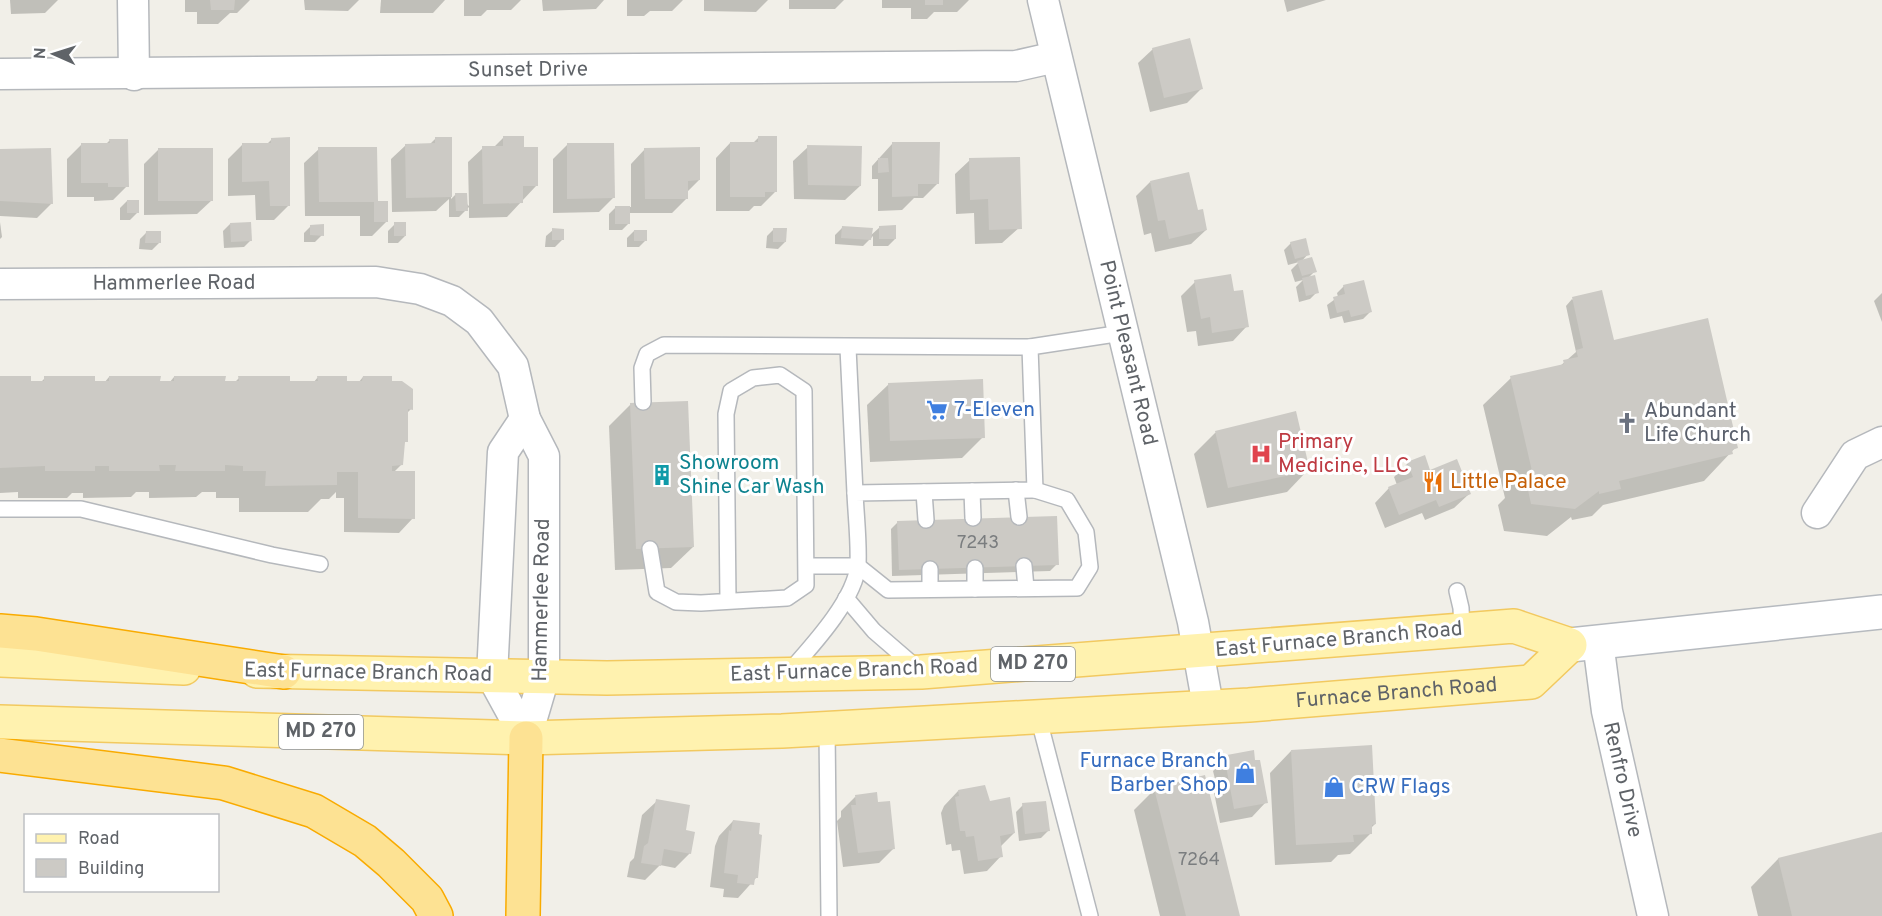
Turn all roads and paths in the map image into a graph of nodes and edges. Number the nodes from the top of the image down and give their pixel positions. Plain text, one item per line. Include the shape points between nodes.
1 (133, 0) edge
2 (1042, 0) edge
3 (1056, 57) junction
4 (0, 74) edge
5 (134, 75) junction
6 (0, 284) edge
7 (1122, 333) junction
8 (1030, 347) junction
9 (848, 348) junction
10 (644, 402) dead end
11 (525, 419) junction
12 (1882, 442) edge
13 (1016, 490) junction
14 (1035, 490) junction
15 (972, 491) junction
16 (924, 492) junction
17 (855, 493) junction
18 (0, 509) edge
19 (1817, 513) dead end
20 (1019, 517) dead end
21 (973, 518) dead end
22 (926, 520) dead end
23 (650, 549) dead end
24 (320, 564) dead end
25 (858, 566) junction
26 (1024, 566) dead end
27 (807, 567) junction
28 (975, 568) dead end
29 (930, 569) dead end
30 (1026, 588) junction
31 (930, 589) junction
32 (975, 589) junction
33 (1457, 591) dead end
34 (846, 598) junction
35 (728, 600) junction
36 (1882, 612) edge
37 (1462, 630) junction
38 (0, 631) edge
39 (1584, 644) junction
40 (1198, 651) junction
41 (0, 660) edge
42 (284, 672) junction
43 (921, 672) junction
44 (787, 674) junction
45 (492, 676) junction
46 (544, 677) junction
47 (1208, 706) junction
48 (1038, 716) junction
49 (0, 722) edge
50 (827, 729) junction
51 (526, 738) junction
52 (0, 755) edge
53 (436, 916) edge
54 (523, 916) edge
55 (829, 916) edge
56 (1090, 916) edge
57 (1653, 916) edge

1 - 5 street
2 - 3 street, Point Pleasant Road
3 - 5 street, Sunset Drive via 1016,66
3 - 7 street, Point Pleasant Road
4 - 5 street, Sunset Drive
6 - 11 street, Hammerlee Road via 376,282 420,289 452,302 478,321 513,366
7 - 8 lane
7 - 40 street, Point Pleasant Road
8 - 9 lane
8 - 14 lane
9 - 10 lane via 664,345 647,354 642,368
9 - 17 lane
11 - 45 street, Hammerlee Road via 503,452
11 - 46 street, Hammerlee Road via 544,456
12 - 19 street via 1855,455
13 - 14 lane
13 - 15 lane
13 - 20 lane
14 - 30 lane via 1067,500 1086,532 1090,567 1077,588
15 - 16 lane
15 - 21 lane
16 - 17 lane
16 - 22 lane
17 - 25 lane
18 - 24 lane via 81,509
23 - 35 lane via 657,592 676,602
25 - 27 lane
25 - 31 lane via 888,590
25 - 34 lane
26 - 30 lane
27 - 35 lane via 806,585 787,598
27 - 35 lane via 804,391 780,375 753,378 731,391 726,414
28 - 32 lane
29 - 31 lane
30 - 32 lane
31 - 32 lane
33 - 37 lane
34 - 43 lane via 874,631
34 - 44 lane via 822,636
36 - 39 main road, East Furnace Branch Road / MD 270
37 - 39 main road, East Furnace Branch Road / MD 270 via 1514,626
37 - 40 main road, East Furnace Branch Road / MD 270
38 - 42 highway
39 - 47 main road, Furnace Branch Road / MD 270 via 1531,682
39 - 57 street, Renfro Drive via 1607,711
40 - 43 main road, East Furnace Branch Road / MD 270
40 - 47 street, Point Pleasant Road
41 - 42 main road, East Furnace Branch Road / MD 270
42 - 45 main road, East Furnace Branch Road / MD 270
43 - 44 main road, East Furnace Branch Road / MD 270
44 - 46 main road, East Furnace Branch Road / MD 270
45 - 46 main road, East Furnace Branch Road / MD 270
45 - 51 street, Hammerlee Road
46 - 51 street, Hammerlee Road
47 - 48 main road, MD 270
48 - 50 main road, MD 270
48 - 56 lane
49 - 51 main road, MD 270
50 - 51 main road, MD 270
50 - 55 lane
51 - 54 highway
52 - 53 highway via 224,783 314,811 391,862 427,898

